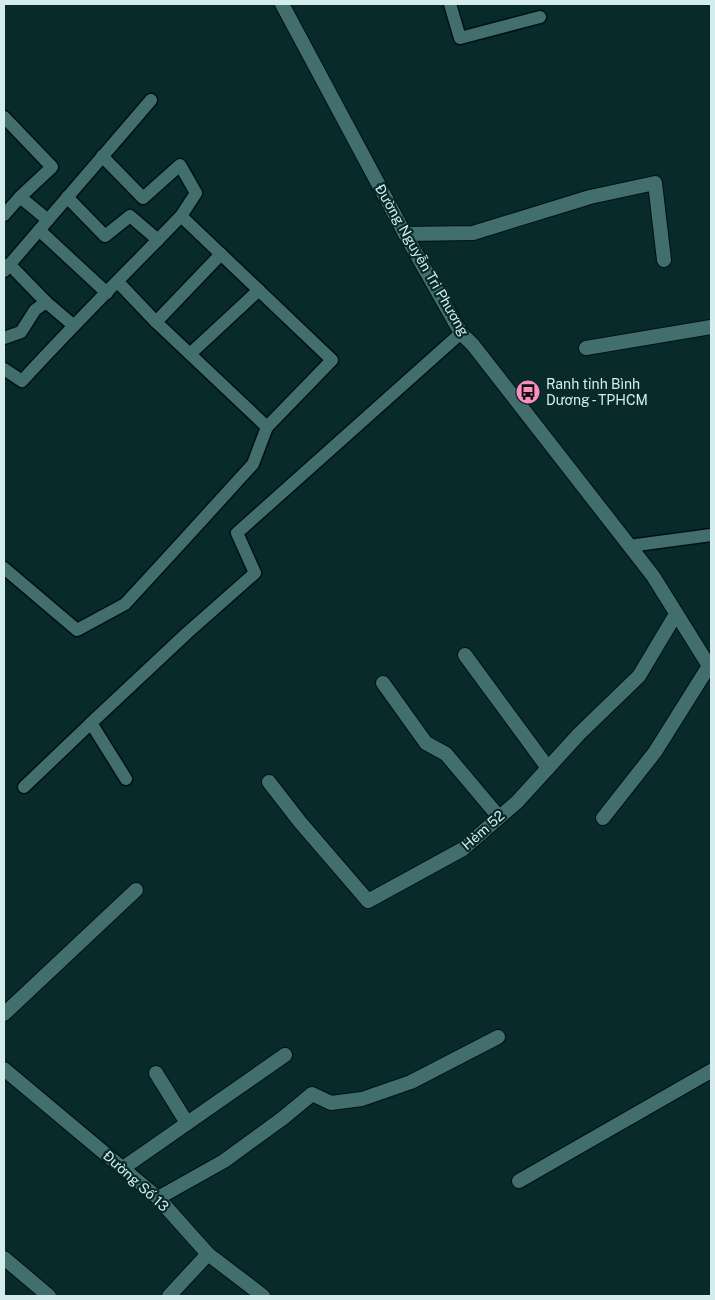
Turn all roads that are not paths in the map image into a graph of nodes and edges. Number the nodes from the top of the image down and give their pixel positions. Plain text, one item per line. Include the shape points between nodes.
1 (282, 4) edge
2 (450, 4) edge
3 (540, 17) dead end
4 (151, 100) dead end
5 (4, 117) edge
6 (102, 156) junction
7 (20, 197) junction
8 (67, 197) junction
9 (4, 215) edge
10 (181, 216) junction
11 (48, 220) junction
12 (39, 230) junction
13 (405, 234) junction
14 (158, 240) junction
15 (221, 254) junction
16 (664, 260) dead end
17 (6, 268) edge
18 (118, 282) junction
19 (259, 290) junction
20 (107, 293) junction
21 (46, 302) junction
22 (156, 322) junction
23 (73, 325) junction
24 (711, 327) edge
25 (462, 333) junction
26 (4, 338) edge
27 (586, 348) dead end
28 (190, 354) junction
29 (4, 369) edge
30 (267, 427) junction
31 (711, 535) edge
32 (629, 546) junction
33 (4, 568) edge
34 (676, 614) junction
35 (466, 655) dead end
36 (710, 667) edge
37 (383, 683) dead end
38 (92, 723) junction
39 (548, 768) junction
40 (126, 779) dead end
41 (269, 782) dead end
42 (24, 787) dead end
43 (499, 817) junction
44 (603, 818) dead end
45 (136, 890) dead end
46 (4, 1014) edge
47 (498, 1037) dead end
48 (285, 1054) dead end
49 (4, 1069) edge
50 (711, 1071) edge
51 (156, 1073) dead end
52 (188, 1123) junction
53 (123, 1168) junction
54 (518, 1181) dead end
55 (158, 1198) junction
56 (208, 1254) junction
57 (4, 1258) edge
58 (48, 1296) edge
59 (169, 1296) edge
60 (263, 1296) edge

1 - 13 street, Đường Nguyễn Tri Phương
2 - 3 lane via 460,38
4 - 6 lane
5 - 7 lane via 52,167
6 - 8 lane
6 - 10 lane via 143,198 180,165 196,193
7 - 9 lane
7 - 11 lane
8 - 11 lane
8 - 14 lane via 105,236 130,216
10 - 14 lane
10 - 15 lane
11 - 12 lane
12 - 17 lane
12 - 20 lane
13 - 16 street via 473,233 590,197 654,183
13 - 25 street, Đường Nguyễn Tri Phương
14 - 18 lane
15 - 19 lane
15 - 22 lane
17 - 21 lane
18 - 20 lane
18 - 22 lane
19 - 28 lane
19 - 30 lane via 332,360
20 - 23 lane
21 - 23 lane
21 - 26 lane via 35,310 21,332
22 - 28 lane
23 - 29 lane via 22,380
24 - 27 street
25 - 32 street, Đường Nguyễn Tri Phương
25 - 38 lane via 237,533 255,573
28 - 30 lane
30 - 33 lane via 253,464 125,604 77,630
31 - 32 lane
32 - 34 street, Đường Nguyễn Tri Phương via 653,576
34 - 36 street, Đường Nguyễn Tri Phương
34 - 39 street, Hẻm 52 via 639,676
35 - 39 street
36 - 44 street via 655,752
37 - 43 street via 426,743 446,754
38 - 40 lane
38 - 42 lane
39 - 43 street, Hẻm 52
41 - 43 street, Hẻm 52 via 368,901 463,849
45 - 46 street
47 - 55 street via 411,1082 362,1098 331,1103 312,1094 224,1161
48 - 52 street
49 - 53 street, Đường Số 13
50 - 54 street
51 - 52 street
52 - 53 street
53 - 55 street, Đường Số 13
55 - 56 street, Đường Số 13
56 - 59 street
56 - 60 street, Đường Số 13
57 - 58 street

